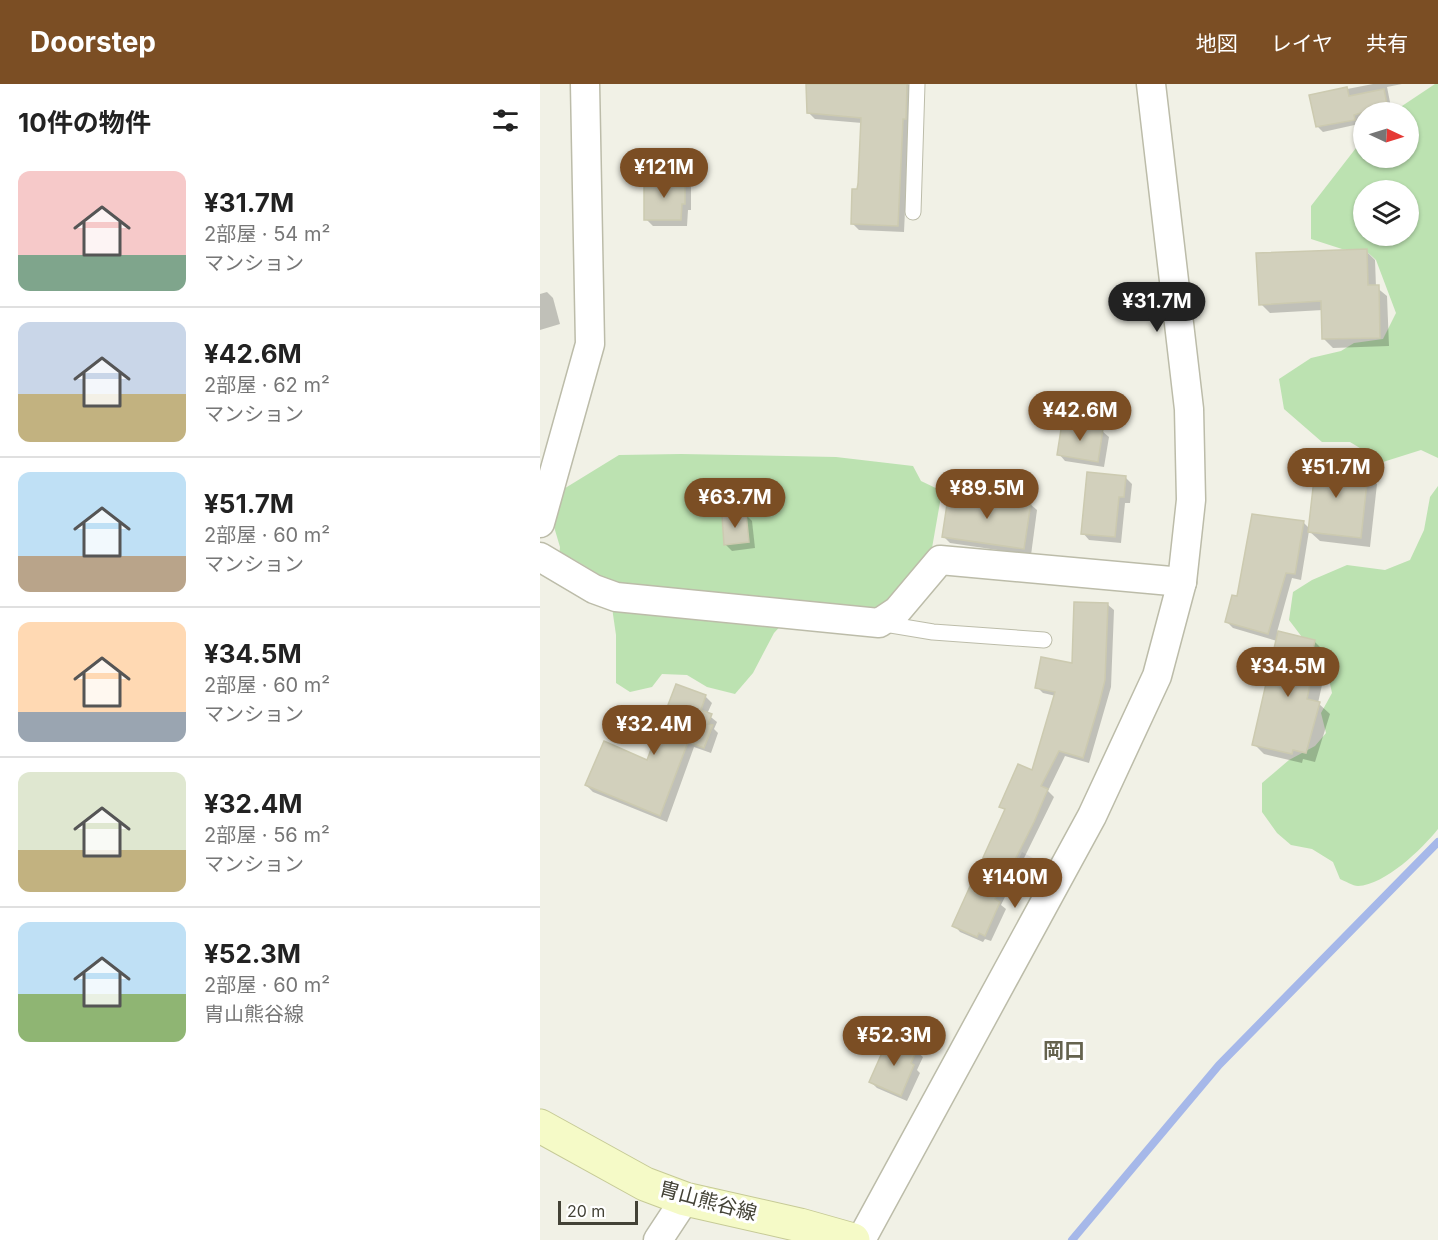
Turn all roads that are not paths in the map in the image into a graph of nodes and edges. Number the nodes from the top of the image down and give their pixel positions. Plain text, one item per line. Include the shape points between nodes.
1 (585, 84) edge
2 (917, 84) edge
3 (1151, 84) edge
4 (1157, 84) edge
5 (913, 212) dead end
6 (540, 523) edge
7 (540, 557) edge
8 (1182, 582) junction
9 (879, 623) junction
10 (1044, 640) dead end
11 (540, 1126) edge
12 (685, 1199) junction
13 (793, 1232) edge
14 (658, 1240) edge
15 (853, 1240) edge
16 (861, 1240) edge

1 - 6 street via 590,344
2 - 5 lane
3 - 4 lane
3 - 8 street via 1189,410 1191,500
7 - 9 street via 594,590 616,597
8 - 9 street via 940,560 897,611
8 - 16 street via 1157,676 1092,816
9 - 10 lane via 933,632
11 - 12 main road, 胄山熊谷線 via 645,1184
12 - 13 main road, 胄山熊谷線
12 - 14 street
13 - 15 main road, 胄山熊谷線

